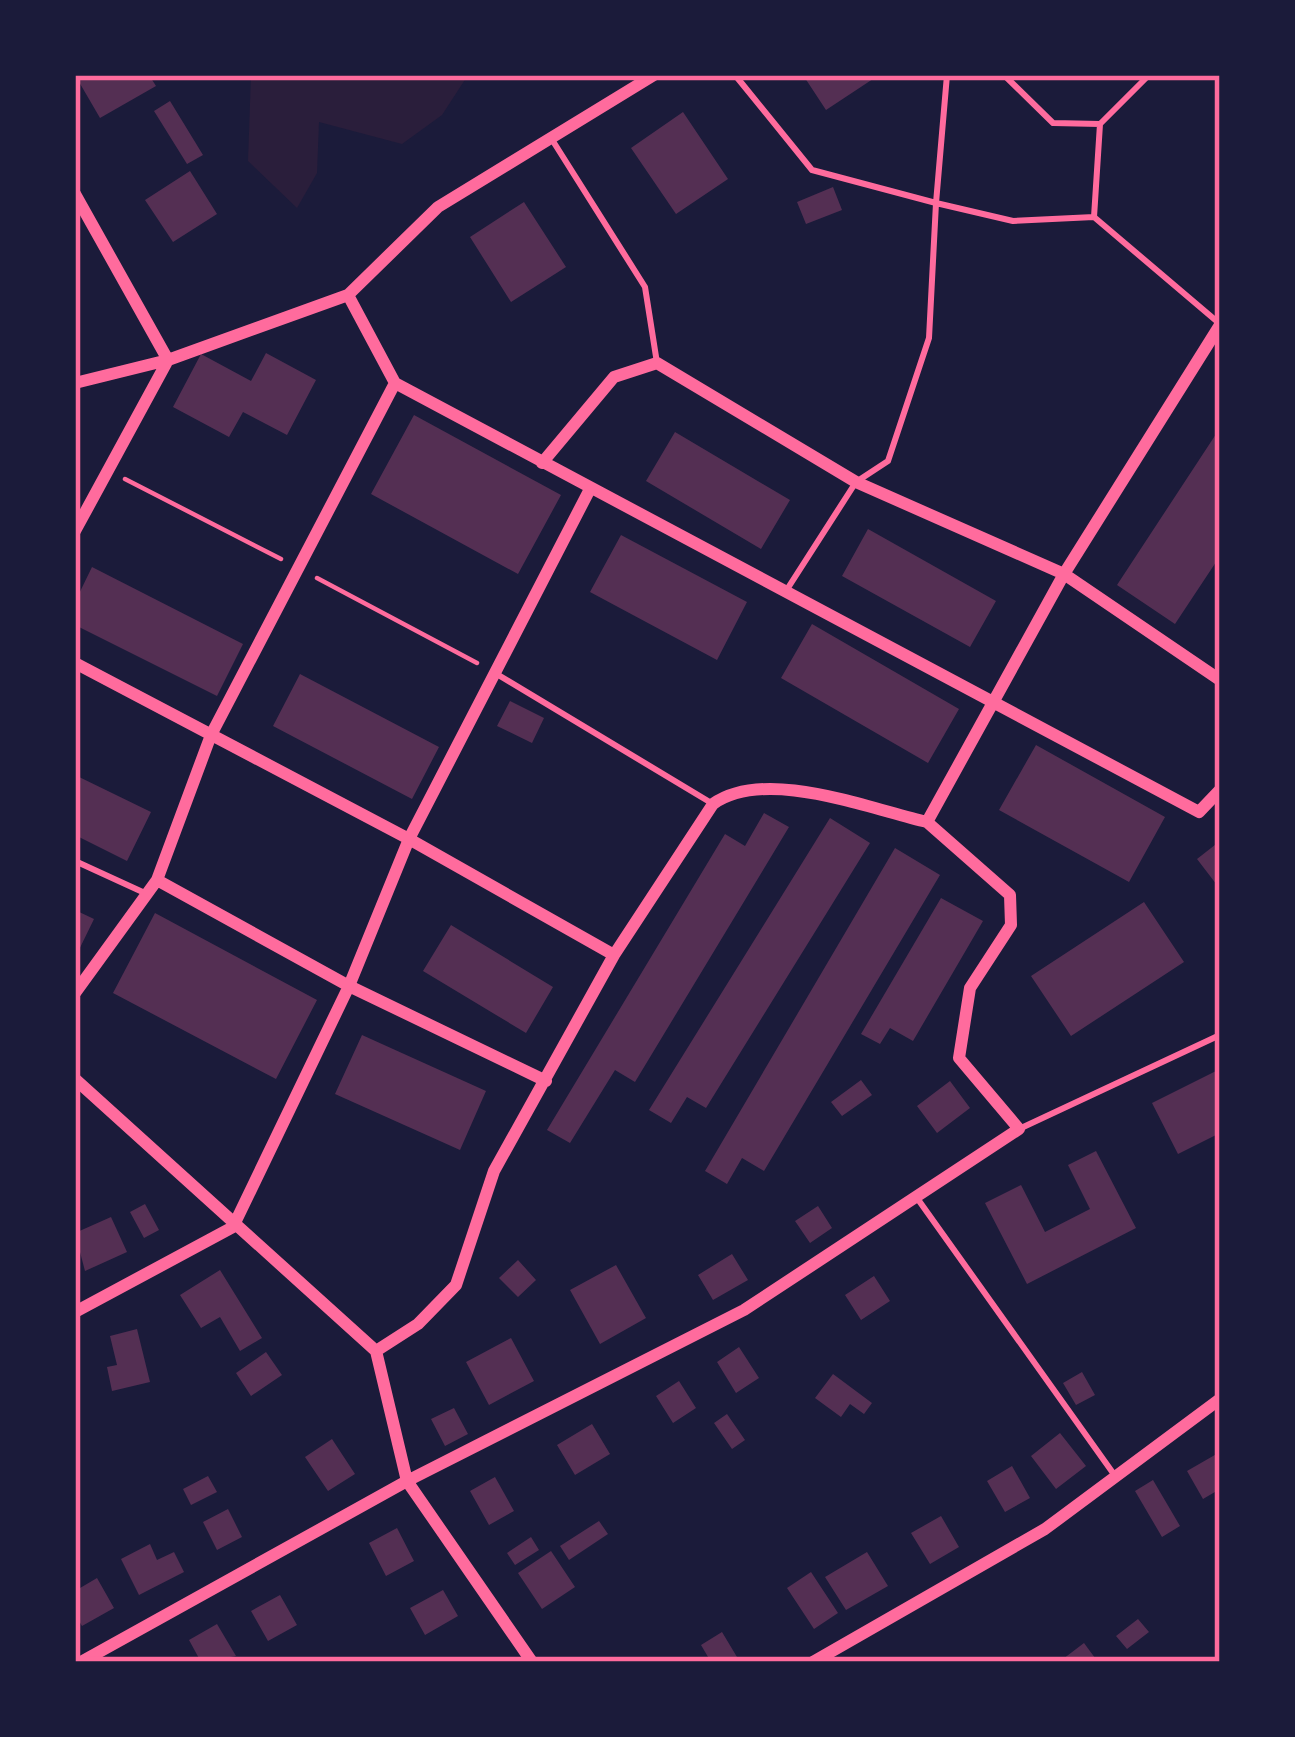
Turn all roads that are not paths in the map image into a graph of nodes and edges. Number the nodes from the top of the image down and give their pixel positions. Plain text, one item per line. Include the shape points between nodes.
1 (654, 75) edge
2 (735, 75) edge
3 (946, 75) edge
4 (1004, 75) edge
5 (1149, 75) edge
6 (1100, 124) junction
7 (551, 138) junction
8 (75, 194) edge
9 (936, 203) junction
10 (1094, 217) junction
11 (348, 295) junction
12 (1220, 325) edge
13 (168, 360) junction
14 (657, 363) junction
15 (75, 383) edge
16 (395, 383) junction
17 (542, 463) junction
18 (856, 482) junction
19 (590, 489) junction
20 (75, 531) edge
21 (1064, 574) junction
22 (784, 594) junction
23 (75, 663) edge
24 (492, 671) junction
25 (1220, 680) edge
26 (995, 705) junction
27 (211, 734) junction
28 (1220, 790) edge
29 (712, 804) junction
30 (927, 822) junction
31 (409, 838) junction
32 (75, 861) edge
33 (157, 880) junction
34 (147, 894) junction
35 (614, 955) junction
36 (349, 986) junction
37 (75, 993) edge
38 (1220, 1034) edge
39 (75, 1078) edge
40 (546, 1081) junction
41 (1019, 1129) junction
42 (916, 1197) junction
43 (233, 1227) junction
44 (75, 1312) edge
45 (376, 1352) junction
46 (1220, 1399) edge
47 (1113, 1473) junction
48 (407, 1480) junction
49 (81, 1662) edge
50 (532, 1662) edge
51 (813, 1662) edge

1 - 7 street
2 - 9 lane via 812,170
3 - 9 lane
4 - 6 lane via 1053,123
5 - 6 lane
6 - 10 lane
7 - 11 street via 438,207
7 - 14 lane via 645,286
8 - 13 street
9 - 10 lane via 1012,221
9 - 18 lane via 929,338 888,460
10 - 12 lane
11 - 13 street
11 - 16 street
12 - 21 street
13 - 15 street
13 - 20 street
14 - 17 street via 614,377
14 - 18 street
16 - 17 street
16 - 27 street
17 - 19 street
18 - 21 street
18 - 22 lane
19 - 22 street
19 - 24 street
21 - 25 street
21 - 26 street
22 - 26 street
23 - 27 street
24 - 29 lane
24 - 31 street
26 - 28 street via 1199,812
26 - 30 street
27 - 31 street
27 - 33 street
29 - 30 street via 762,785
29 - 35 street
30 - 41 street via 1010,895 1011,925 970,988 959,1058
31 - 35 street
31 - 36 street
32 - 34 lane
33 - 34 street
33 - 36 street
34 - 37 street
35 - 40 street
36 - 40 street
36 - 43 street
38 - 41 lane
39 - 43 street
40 - 45 street via 494,1171 456,1285
41 - 42 street
42 - 47 lane
42 - 48 street via 744,1310
43 - 44 street
43 - 45 street
45 - 48 street
46 - 47 street
47 - 51 street via 1045,1529
48 - 49 street
48 - 50 street

